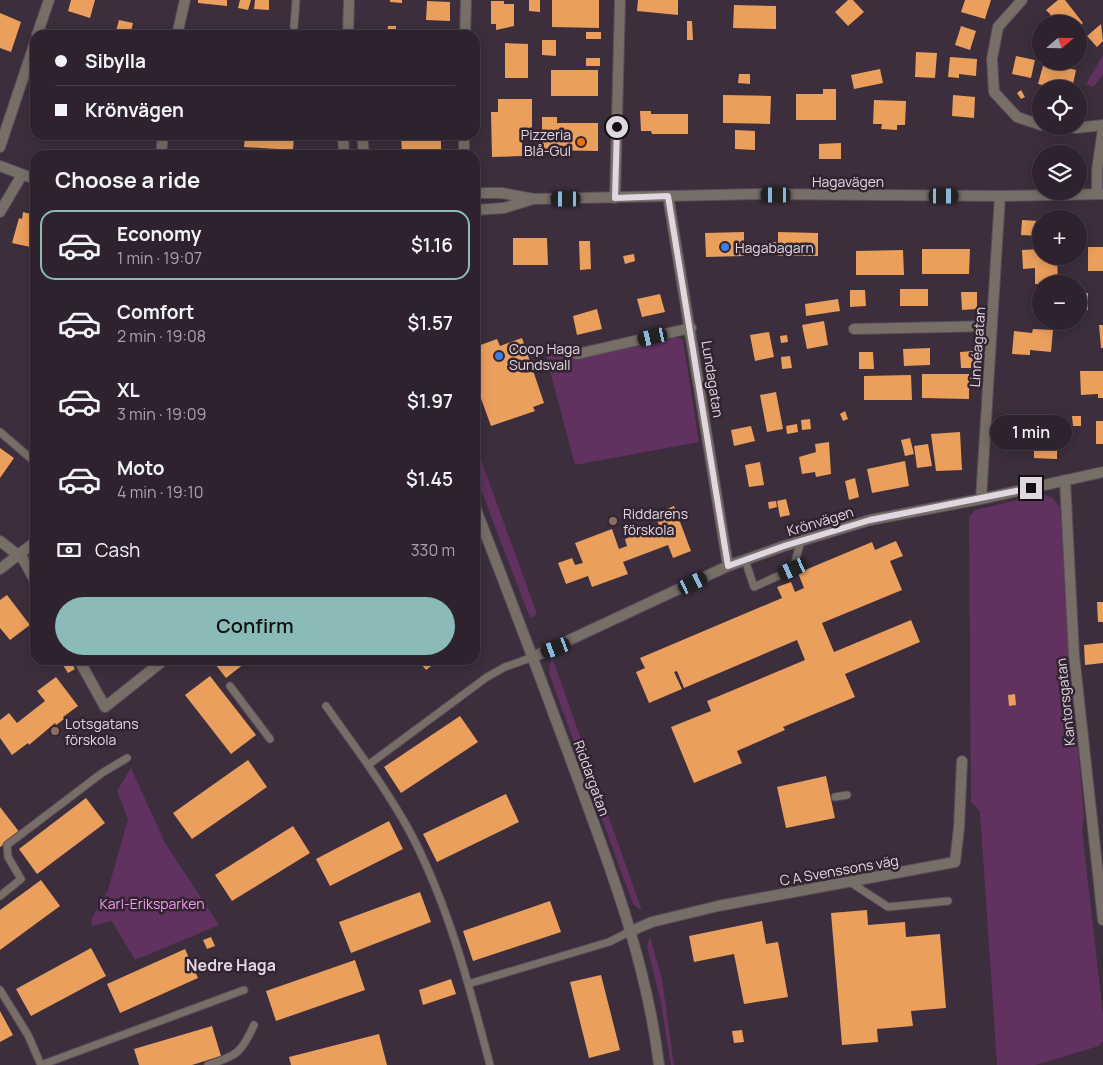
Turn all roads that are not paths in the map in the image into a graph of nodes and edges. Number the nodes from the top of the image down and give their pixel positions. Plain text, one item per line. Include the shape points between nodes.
1 (49, 0) edge
2 (185, 0) edge
3 (296, 0) edge
4 (349, 0) edge
5 (466, 0) edge
6 (620, 0) edge
7 (1022, 0) edge
8 (294, 27) dead end
9 (39, 30) edge
10 (178, 30) edge
11 (348, 30) edge
12 (465, 30) edge
13 (30, 57) edge
14 (1032, 122) edge
15 (1103, 127) edge
16 (1087, 128) edge
17 (0, 147) edge
18 (0, 166) edge
19 (22, 175) junction
20 (30, 177) edge
21 (480, 193) edge
22 (1100, 194) edge
23 (668, 196) junction
24 (1000, 196) junction
25 (615, 198) junction
26 (534, 199) junction
27 (480, 210) edge
28 (0, 212) edge
29 (992, 326) junction
30 (691, 328) junction
31 (854, 329) dead end
32 (577, 354) dead end
33 (0, 432) edge
34 (30, 458) edge
35 (1103, 472) edge
36 (1065, 480) junction
37 (981, 499) junction
38 (480, 520) edge
39 (0, 541) edge
40 (801, 541) junction
41 (30, 546) edge
42 (18, 555) junction
43 (745, 560) junction
44 (728, 566) junction
45 (0, 569) edge
46 (30, 573) edge
47 (533, 657) junction
48 (82, 665) edge
49 (158, 665) edge
50 (230, 686) dead end
51 (326, 706) dead end
52 (270, 739) dead end
53 (126, 758) dead end
54 (962, 760) dead end
55 (368, 765) junction
56 (847, 795) dead end
57 (835, 797) dead end
58 (1103, 829) edge
59 (1092, 832) junction
60 (850, 882) junction
61 (0, 896) edge
62 (948, 901) dead end
63 (1103, 920) edge
64 (631, 931) junction
65 (468, 984) junction
66 (0, 990) edge
67 (244, 990) dead end
68 (254, 1025) dead end
69 (41, 1065) edge
70 (208, 1065) edge
71 (490, 1065) edge
72 (659, 1065) edge

1 - 9 street
2 - 10 street
3 - 8 lane
4 - 11 street
5 - 12 street
6 - 25 street
7 - 14 street via 998,27 992,58 994,92 1017,117
13 - 17 street
15 - 16 street
15 - 22 street via 1097,170
18 - 19 street
19 - 20 street
19 - 28 street
21 - 26 street, Hagavägen
22 - 24 street, Hagavägen
23 - 24 street, Hagavägen
23 - 25 street, Hagavägen
23 - 30 street, Lundagatan
24 - 29 street, Linnéagatan
25 - 26 street, Hagavägen
26 - 27 street, Hagavägen via 504,208
29 - 31 street
29 - 37 street, Linnéagatan
30 - 32 street
30 - 44 street, Lundagatan
33 - 34 lane
35 - 36 street, Krönvägen
36 - 37 street, Krönvägen
36 - 59 street, Kantorsgatan via 1074,655
37 - 40 street, Krönvägen via 870,520
38 - 47 street, Riddargatan
39 - 42 street
40 - 43 street, Krönvägen
40 - 43 lane via 793,569 754,587
41 - 42 street
42 - 45 street
42 - 46 street
43 - 44 street, Krönvägen
44 - 47 street, Krönvägen
47 - 55 lane via 487,676
47 - 64 street, Riddargatan
48 - 49 street via 105,706
50 - 52 lane
51 - 55 lane
53 - 61 lane via 7,845 8,857 21,879
54 - 60 street, C A Svenssons väg via 954,862
55 - 65 lane via 399,813 431,878 450,924
56 - 57 lane
58 - 59 street
59 - 63 street, Kantorsgatan
60 - 62 lane via 888,907
60 - 64 street, C A Svenssons väg via 718,906 652,922
64 - 65 lane via 609,942
64 - 72 street, Riddargatan via 646,987
65 - 71 lane
66 - 69 lane via 28,1034
67 - 69 lane
68 - 70 lane via 244,1048 230,1058

